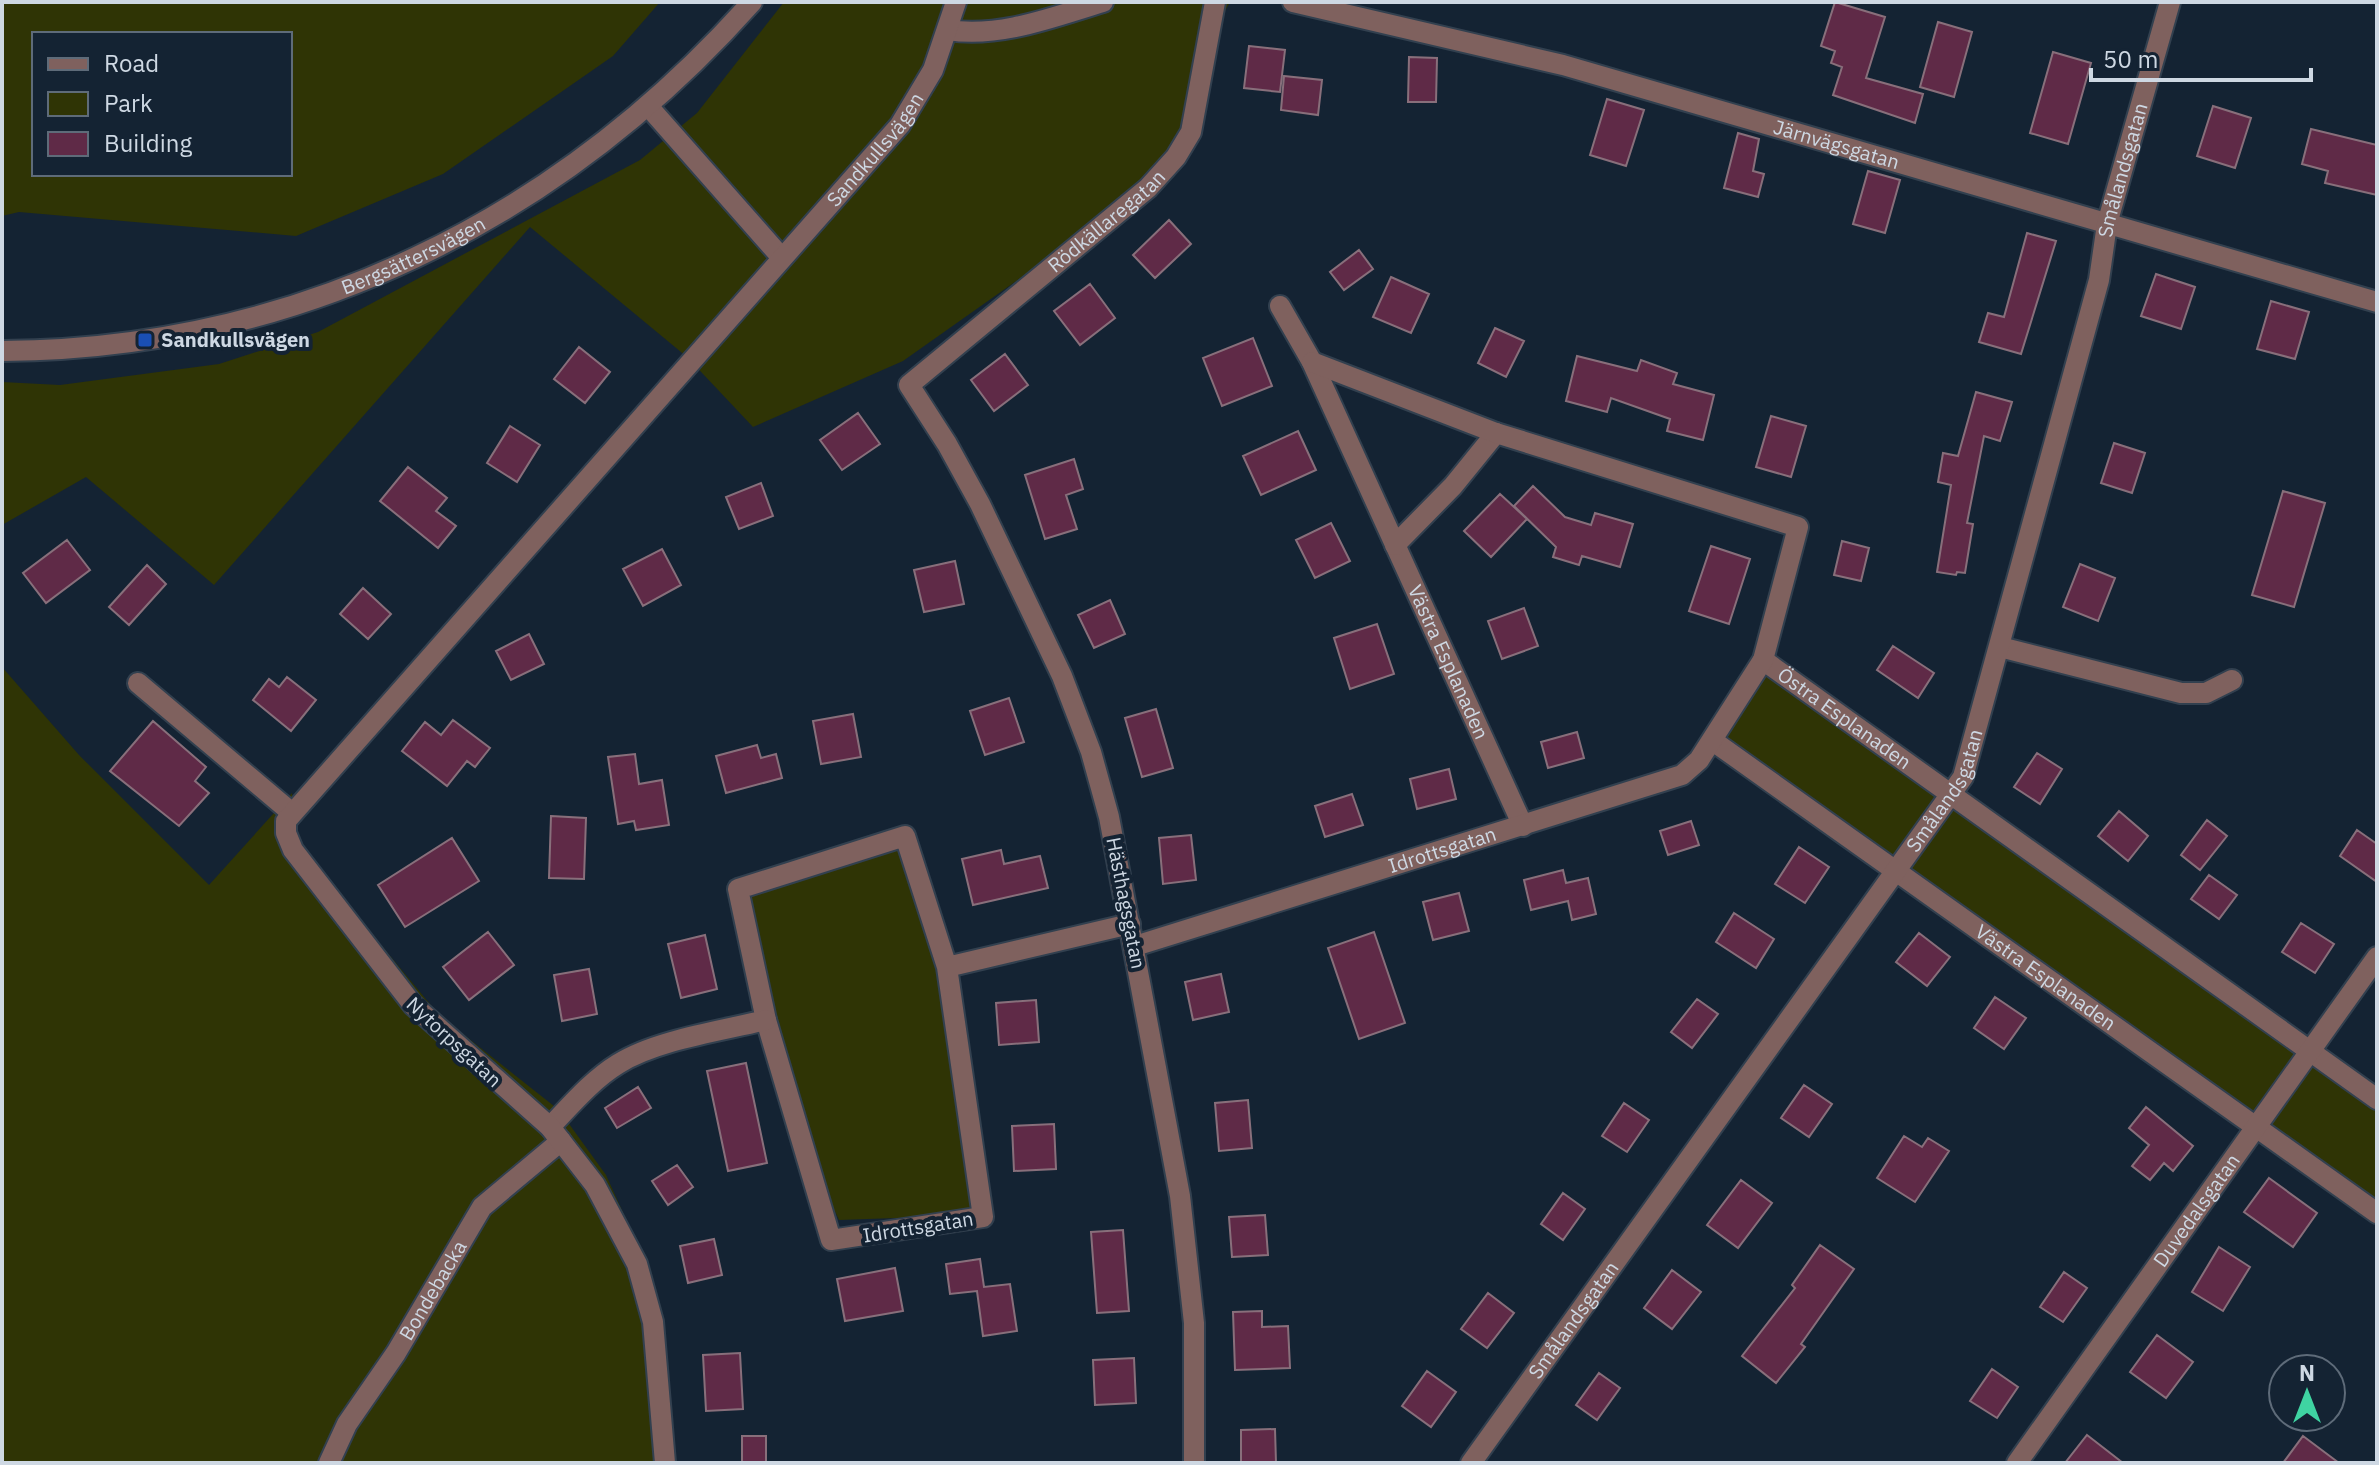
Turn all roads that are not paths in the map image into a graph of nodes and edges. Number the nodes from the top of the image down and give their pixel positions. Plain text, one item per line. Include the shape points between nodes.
1 (752, 2) edge
2 (956, 2) edge
3 (1103, 2) edge
4 (1215, 2) edge
5 (1293, 2) edge
6 (2170, 2) edge
7 (948, 30) junction
8 (648, 106) junction
9 (2107, 224) junction
10 (782, 258) junction
11 (2377, 302) edge
12 (1280, 306) dead end
13 (2, 351) edge
14 (1312, 362) junction
15 (909, 385) joint
16 (1496, 433) junction
17 (1395, 545) junction
18 (2000, 647) junction
19 (1763, 660) junction
20 (2232, 680) dead end
21 (138, 683) dead end
22 (1713, 741) junction
23 (1950, 795) junction
24 (292, 813) junction
25 (1523, 826) junction
26 (1895, 871) junction
27 (1130, 924) junction
28 (1135, 946) junction
29 (2377, 957) edge
30 (947, 967) junction
31 (766, 1020) junction
32 (2309, 1051) junction
33 (2377, 1099) edge
34 (2256, 1126) junction
35 (556, 1134) junction
36 (2377, 1213) edge
37 (329, 1463) edge
38 (665, 1463) edge
39 (1194, 1463) edge
40 (1471, 1463) edge
41 (2017, 1463) edge

1 - 8 street, Bergsättersvägen
2 - 7 street, Sandkullsvägen
3 - 7 street via 1001,30
4 - 15 street, Rödkällaregatan via 1191,132 1176,157 1148,188
5 - 9 street, Järnvägsgatan via 1563,65
6 - 9 street, Smålandsgatan
7 - 10 street, Sandkullsvägen via 928,80 900,125
8 - 10 street
8 - 13 street, Bergsättersvägen via 583,160 488,221 339,290 221,328 105,346
9 - 11 street, Järnvägsgatan
9 - 18 street, Smålandsgatan via 2099,280
10 - 24 street, Sandkullsvägen
12 - 14 street, Västra Esplanaden
14 - 16 street, Östra Esplanaden
14 - 17 street, Västra Esplanaden
15 - 27 street, Hästhagsgatan via 980,504 1062,676 1109,817
16 - 17 street
16 - 19 street, Östra Esplanaden via 1798,527
17 - 25 street, Västra Esplanaden
18 - 20 street via 2181,693 2206,693
18 - 23 street, Smålandsgatan via 1963,777
19 - 22 street
19 - 23 street, Östra Esplanaden
21 - 24 street
22 - 25 street via 1682,775
22 - 26 street, Västra Esplanaden
23 - 26 street, Smålandsgatan
23 - 32 street, Östra Esplanaden
24 - 35 street, Nytorpsgatan via 286,833 293,850 413,1005
25 - 28 street, Idrottsgatan
26 - 34 street, Västra Esplanaden
26 - 40 street, Smålandsgatan
27 - 28 street, Hästhagsgatan
27 - 30 street
28 - 39 street, Hästhagsgatan via 1180,1196 1194,1323
29 - 32 street, Duvedalsgatan
30 - 31 street, Idrottsgatan via 905,836 738,889
30 - 31 street, Idrottsgatan via 983,1217 831,1240
31 - 35 street via 652,1049 619,1063 592,1083
32 - 33 street, Östra Esplanaden
32 - 34 street, Duvedalsgatan
34 - 36 street, Västra Esplanaden
34 - 41 street, Duvedalsgatan
35 - 37 street, Bondebacka via 482,1207 396,1353 347,1424
35 - 38 street, Nytorpsgatan via 595,1185 637,1264 653,1322

